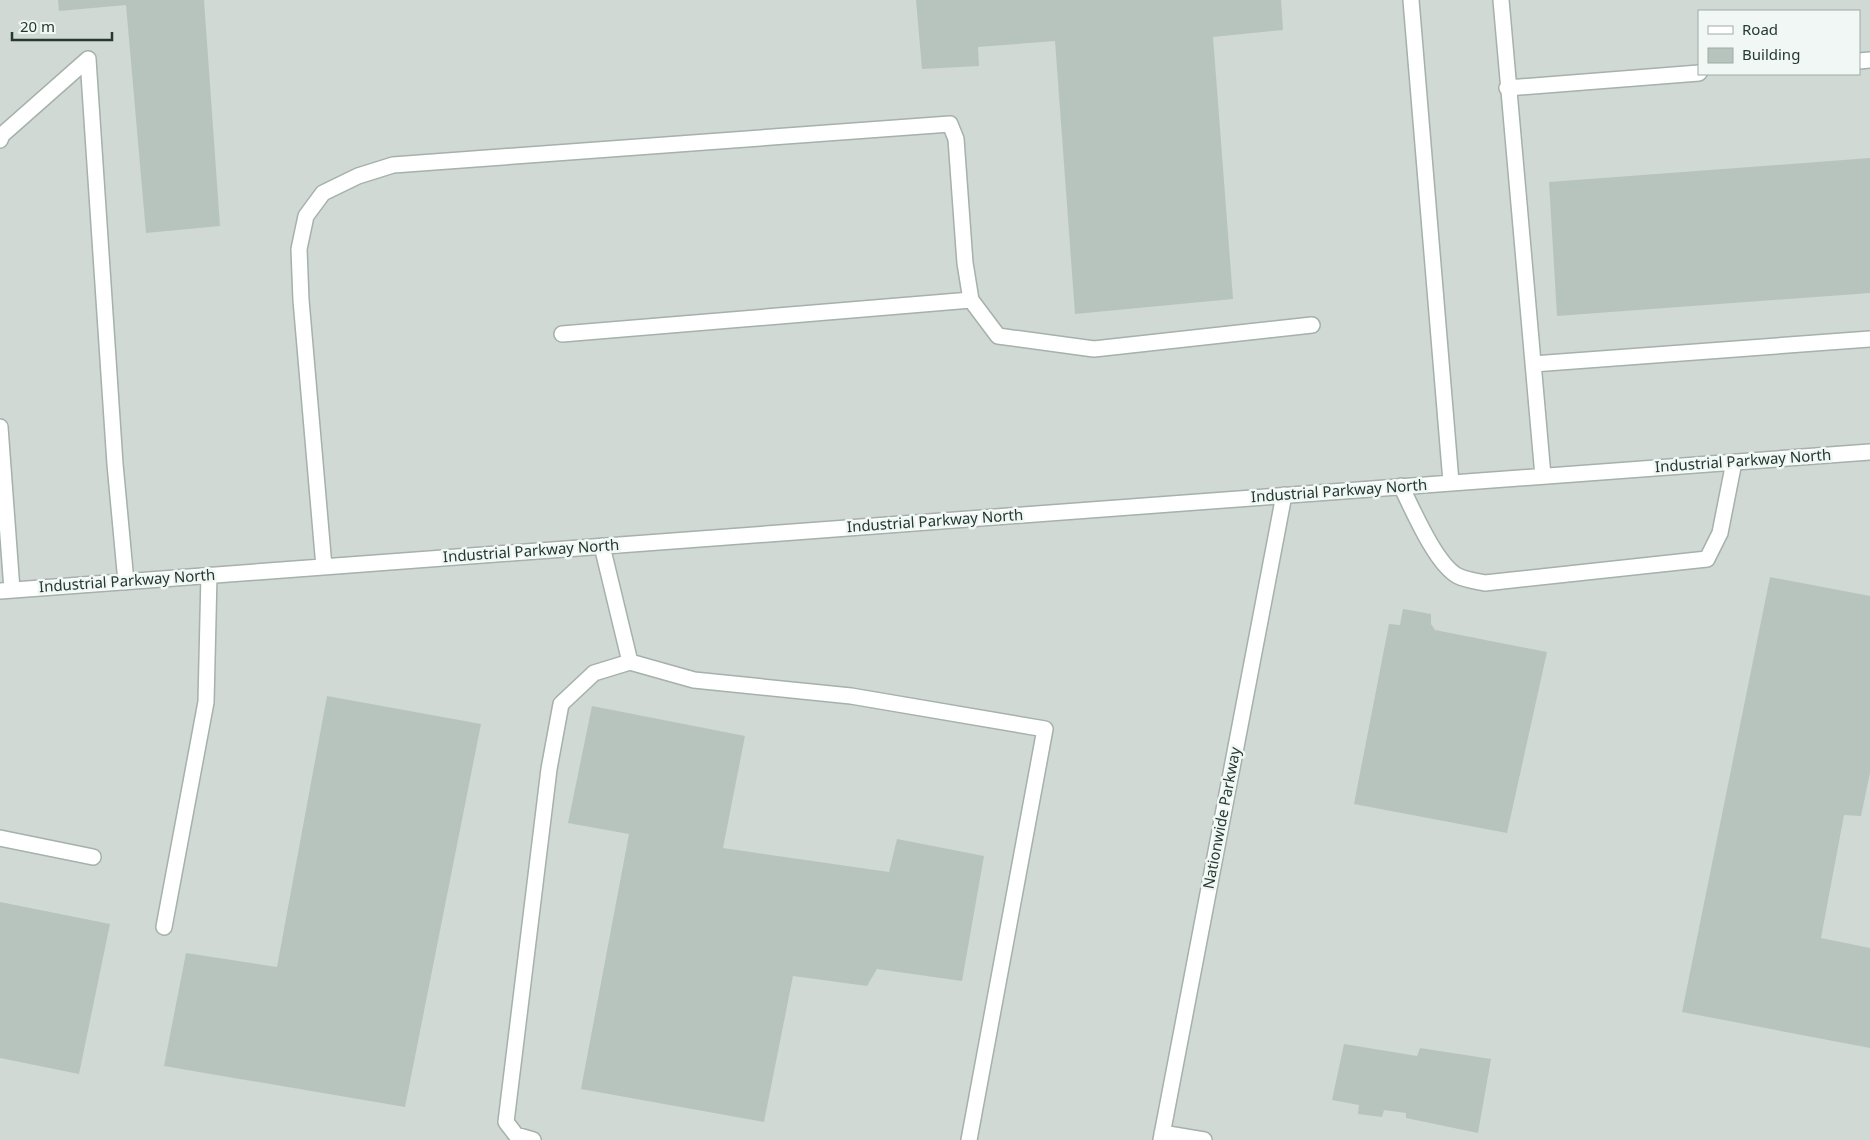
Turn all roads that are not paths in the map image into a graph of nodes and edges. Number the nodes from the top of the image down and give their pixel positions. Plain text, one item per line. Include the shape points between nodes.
1 (1411, 0) edge
2 (1501, 0) edge
3 (1698, 73) edge
4 (1507, 88) junction
5 (0, 140) edge
6 (971, 300) junction
7 (1312, 325) dead end
8 (562, 334) dead end
9 (1870, 339) edge
10 (1533, 364) junction
11 (0, 427) edge
12 (1870, 452) edge
13 (1734, 462) junction
14 (1543, 476) junction
15 (1451, 482) junction
16 (1401, 486) junction
17 (1284, 495) junction
18 (602, 546) junction
19 (324, 567) junction
20 (209, 576) junction
21 (126, 582) junction
22 (6, 590) edge
23 (630, 662) junction
24 (0, 838) edge
25 (93, 857) dead end
26 (164, 927) dead end
27 (1161, 1137) edge
28 (532, 1140) edge
29 (969, 1140) edge
30 (1204, 1140) edge

1 - 15 street
2 - 4 street
3 - 4 street
4 - 10 street
5 - 21 street via 2,134 88,59 114,454
6 - 7 street via 998,336 1094,349
6 - 8 street
6 - 19 street via 965,264 956,138 950,124 393,165 358,176 323,193 306,216 299,249
9 - 10 street
10 - 14 street
11 - 22 street
12 - 13 street, Industrial Parkway North
13 - 14 street, Industrial Parkway North
13 - 16 street via 1720,533 1707,559 1485,583 1457,575 1440,558
14 - 15 street, Industrial Parkway North
15 - 16 street, Industrial Parkway North
16 - 17 street, Industrial Parkway North
17 - 18 street, Industrial Parkway North
17 - 27 street, Nationwide Parkway
18 - 19 street, Industrial Parkway North
18 - 23 street
19 - 20 street, Industrial Parkway North
20 - 21 street, Industrial Parkway North
20 - 26 street via 206,702
21 - 22 street, Industrial Parkway North
23 - 28 street via 594,674 561,704 549,769 506,1122 516,1135
23 - 29 street via 694,680 850,696 1045,729
24 - 25 street
27 - 30 street

